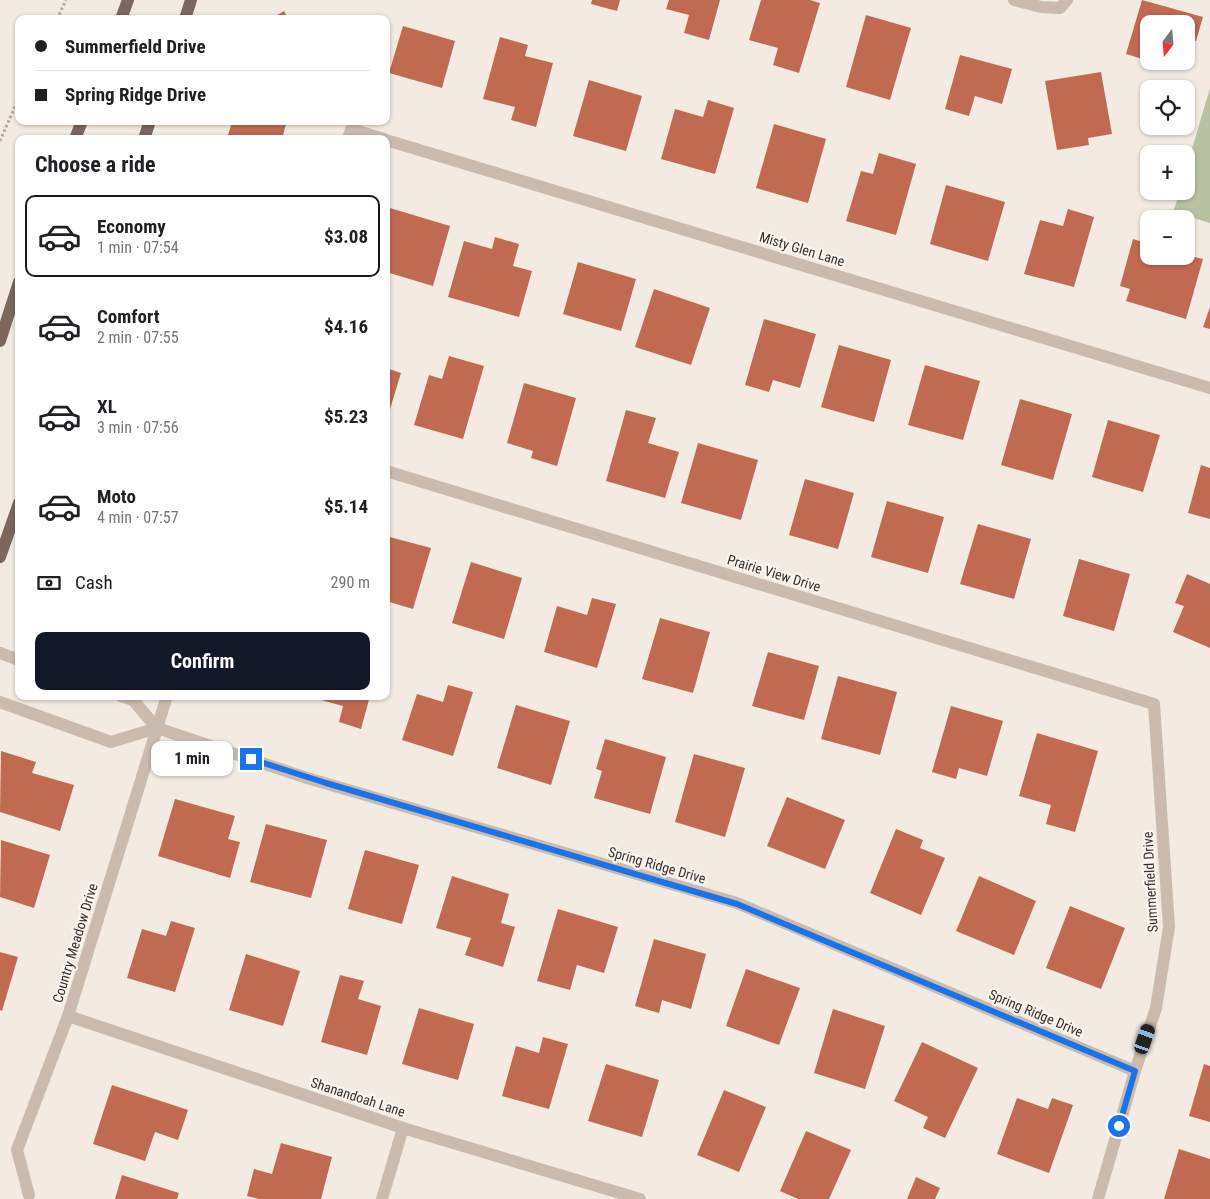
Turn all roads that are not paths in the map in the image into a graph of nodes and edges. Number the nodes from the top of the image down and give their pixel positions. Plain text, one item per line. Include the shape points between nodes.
1 (128, 0) edge
2 (191, 0) edge
3 (1014, 0) edge
4 (1064, 4) edge
5 (122, 15) edge
6 (186, 15) edge
7 (390, 141) edge
8 (15, 294) edge
9 (0, 341) edge
10 (1210, 388) edge
11 (390, 472) edge
12 (15, 514) edge
13 (0, 557) edge
14 (0, 653) edge
15 (15, 659) edge
16 (133, 700) edge
17 (167, 700) edge
18 (0, 702) edge
19 (1154, 704) joint
20 (157, 728) junction
21 (68, 1016) junction
22 (1135, 1071) junction
23 (403, 1128) junction
24 (29, 1195) dead end
25 (382, 1199) edge
26 (640, 1199) edge
27 (1098, 1199) edge

1 - 5 main road
2 - 6 main road
3 - 4 street via 1041,7
7 - 10 street, Misty Glen Lane
8 - 9 main road
11 - 19 street, Prairie View Drive
12 - 13 main road
14 - 15 street
16 - 20 street
17 - 20 street, Country Meadow Drive
18 - 20 street via 111,742
19 - 22 street, Summerfield Drive via 1169,927 1156,1008
20 - 21 street, Country Meadow Drive
20 - 22 street, Spring Ridge Drive via 307,778 737,904
21 - 23 street, Shanandoah Lane
21 - 24 street, Country Meadow Drive via 17,1150
22 - 27 street, Summerfield Drive
23 - 25 street
23 - 26 street, Shanandoah Lane

